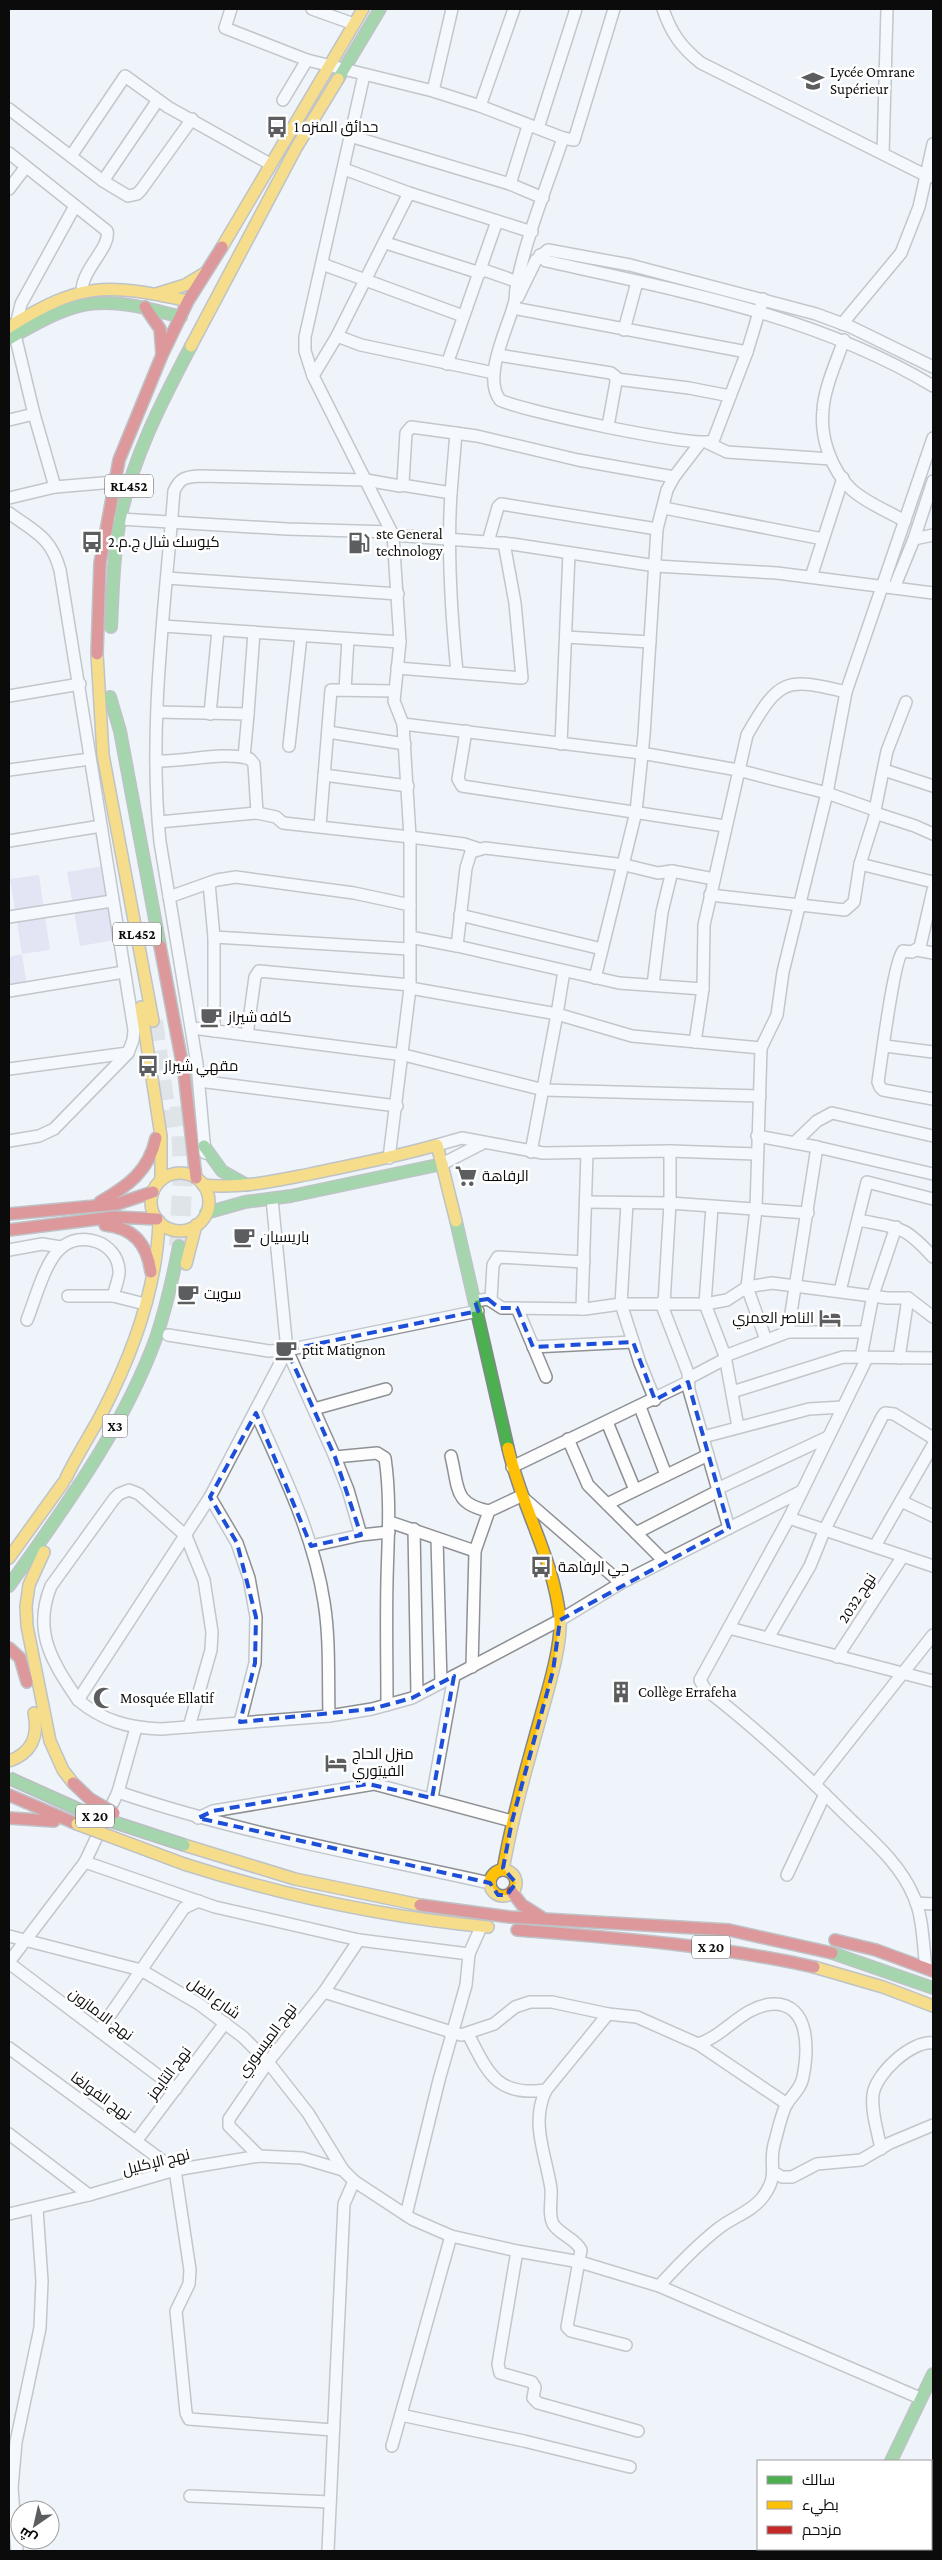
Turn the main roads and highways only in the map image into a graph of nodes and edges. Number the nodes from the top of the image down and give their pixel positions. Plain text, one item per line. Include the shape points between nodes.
1 (363, 9) edge
2 (380, 9) edge
3 (210, 268) junction
4 (156, 294) junction
5 (188, 301) junction
6 (145, 307) junction
7 (207, 313) junction
8 (187, 318) junction
9 (13, 331) edge
10 (162, 355) junction
11 (186, 355) junction
12 (111, 635) dead end
13 (110, 662) dead end
14 (110, 697) junction
15 (140, 835) junction
16 (160, 842) road end
17 (120, 847) junction
18 (146, 867) junction
19 (169, 897) road end
20 (166, 1019) tunnel mouth
21 (153, 1021) tunnel mouth
22 (158, 1116) junction
23 (204, 1146) road end
24 (442, 1164) junction
25 (161, 1180) junction
26 (200, 1182) junction
27 (249, 1186) junction
28 (153, 1192) junction
29 (93, 1206) junction
30 (206, 1213) junction
31 (9, 1214) edge
32 (158, 1220) junction
33 (81, 1222) junction
34 (196, 1226) junction
35 (9, 1230) edge
36 (167, 1246) tunnel mouth
37 (179, 1246) tunnel mouth
38 (152, 1277) junction
39 (98, 1453) junction
40 (84, 1475) junction
41 (66, 1478) junction
42 (9, 1558) edge
43 (9, 1586) edge
44 (9, 1648) edge
45 (9, 1761) edge
46 (9, 1778) edge
47 (9, 1795) edge
48 (9, 1818) edge
49 (77, 1824) junction
50 (184, 1845) junction
51 (503, 1870) junction
52 (512, 1892) junction
53 (543, 1918) junction
54 (740, 1932) junction
55 (753, 1954) junction
56 (930, 1969) edge
57 (933, 1988) edge
58 (874, 1997) dead end
59 (933, 2006) edge
60 (933, 2374) edge
61 (891, 2460) edge

1 - 3 main road, RL452
2 - 7 main road, RL452 via 296,148
3 - 4 main road via 185,285
3 - 5 main road, RL452
4 - 5 main road
4 - 9 main road via 112,288 82,290 55,300
5 - 8 main road, RL452
6 - 8 main road
6 - 9 main road via 104,300 79,303
6 - 10 main road via 160,329
7 - 8 main road
7 - 11 main road, RL452
8 - 10 main road, RL452
8 - 11 main road
10 - 17 main road, RL452 via 132,427 114,482 100,563 97,670 103,755
11 - 12 main road, RL452 via 133,473 120,519
13 - 14 main road, RL452
14 - 15 main road
14 - 20 main road, RL452 via 118,775
15 - 16 main road via 149,841
15 - 18 main road
17 - 21 main road, RL452
17 - 22 main road via 120,878
18 - 19 main road via 162,892
18 - 26 main road via 184,1073
22 - 25 main road via 162,1147
22 - 29 main road via 154,1149 143,1172 129,1186
23 - 27 main road via 222,1171
24 - 27 main road via 437,1145
24 - 30 main road via 272,1199 232,1204
24 - 51 main road via 512,1467 550,1572 560,1620 553,1671 512,1821
25 - 26 main road via 174,1173 182,1173
25 - 28 main road
26 - 27 main road via 225,1188
26 - 30 main road via 208,1199
28 - 29 main road via 129,1201
28 - 32 main road via 151,1206
29 - 31 main road
30 - 34 main road
32 - 33 main road via 114,1217
32 - 34 main road via 173,1230
32 - 38 main road via 158,1244
33 - 35 main road
33 - 38 main road via 119,1226 135,1234 147,1252
34 - 39 main road via 168,1336 154,1371 132,1414 114,1439
36 - 41 main road, X3 via 160,1286 139,1354 104,1422
37 - 39 main road, X3 via 172,1287 149,1357
38 - 41 main road via 132,1345 111,1394
39 - 40 main road, X3
40 - 43 main road, X3
40 - 50 main road, bridge via 36,1566 26,1606 50,1742 63,1770 90,1799 110,1812
41 - 42 main road, X3
44 - 45 main road via 24,1665 37,1728 31,1748 21,1757
46 - 50 main road, X 20, bridge via 89,1814
47 - 49 main road, X 20
48 - 49 main road
49 - 55 main road, X 20, bridge via 184,1864 324,1904 412,1919
50 - 53 main road, X 20 via 239,1865 326,1888 485,1914
51 - 52 main road via 515,1878
51 - 52 main road via 494,1874 490,1883 498,1895
52 - 53 main road via 529,1910
53 - 54 main road, X 20
54 - 56 main road, X 20 via 838,1941
54 - 57 main road, X 20 via 878,1966
55 - 58 main road, X 20
55 - 59 main road, X 20 via 874,1983
60 - 61 main road

